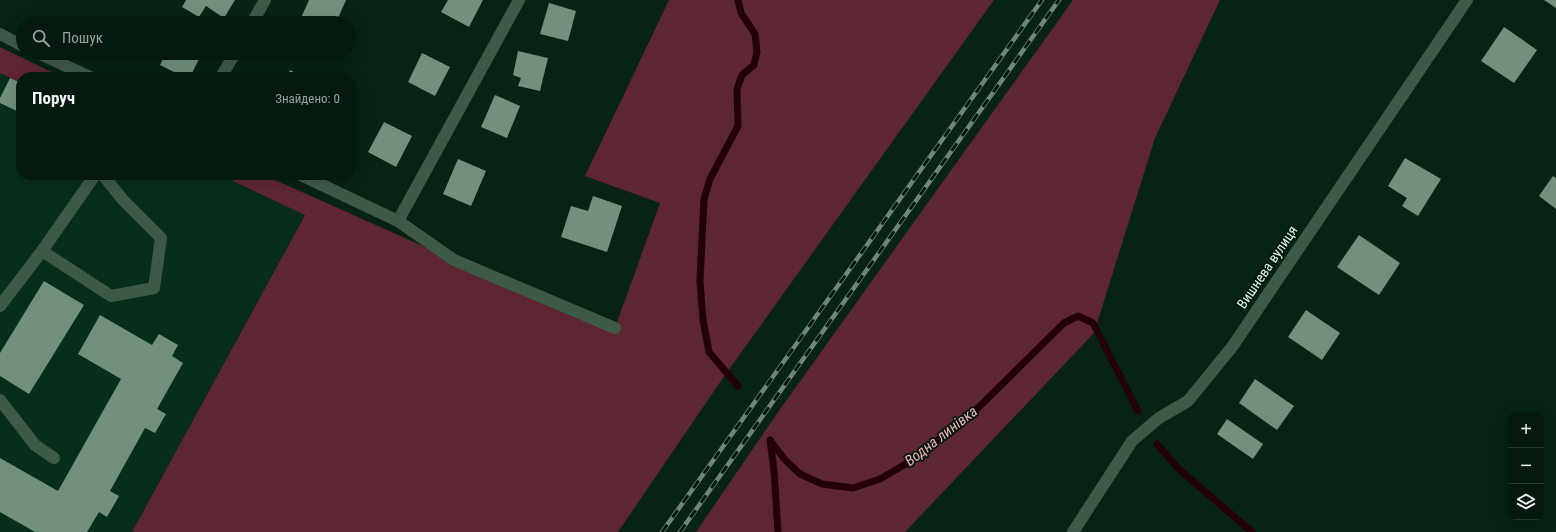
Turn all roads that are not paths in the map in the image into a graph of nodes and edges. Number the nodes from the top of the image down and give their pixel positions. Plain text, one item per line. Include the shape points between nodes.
1 (265, 0) edge
2 (519, 0) edge
3 (1466, 0) edge
4 (256, 16) edge
5 (0, 34) edge
6 (16, 42) edge
7 (53, 60) edge
8 (231, 60) edge
9 (79, 72) edge
10 (224, 72) edge
11 (92, 180) edge
12 (107, 180) edge
13 (311, 180) edge
14 (398, 222) junction
15 (42, 251) junction
16 (0, 306) edge
17 (615, 328) dead end
18 (0, 400) edge
19 (54, 458) dead end
20 (1073, 532) edge

1 - 4 street
2 - 14 street
3 - 20 street, Вишнева вулиця via 1232,347 1188,401 1159,418 1132,441
5 - 6 street
7 - 9 street
8 - 10 street
11 - 15 street
12 - 15 street via 161,238 154,288 110,296
13 - 14 street
14 - 17 street via 454,260
15 - 16 street
18 - 19 street via 35,445

